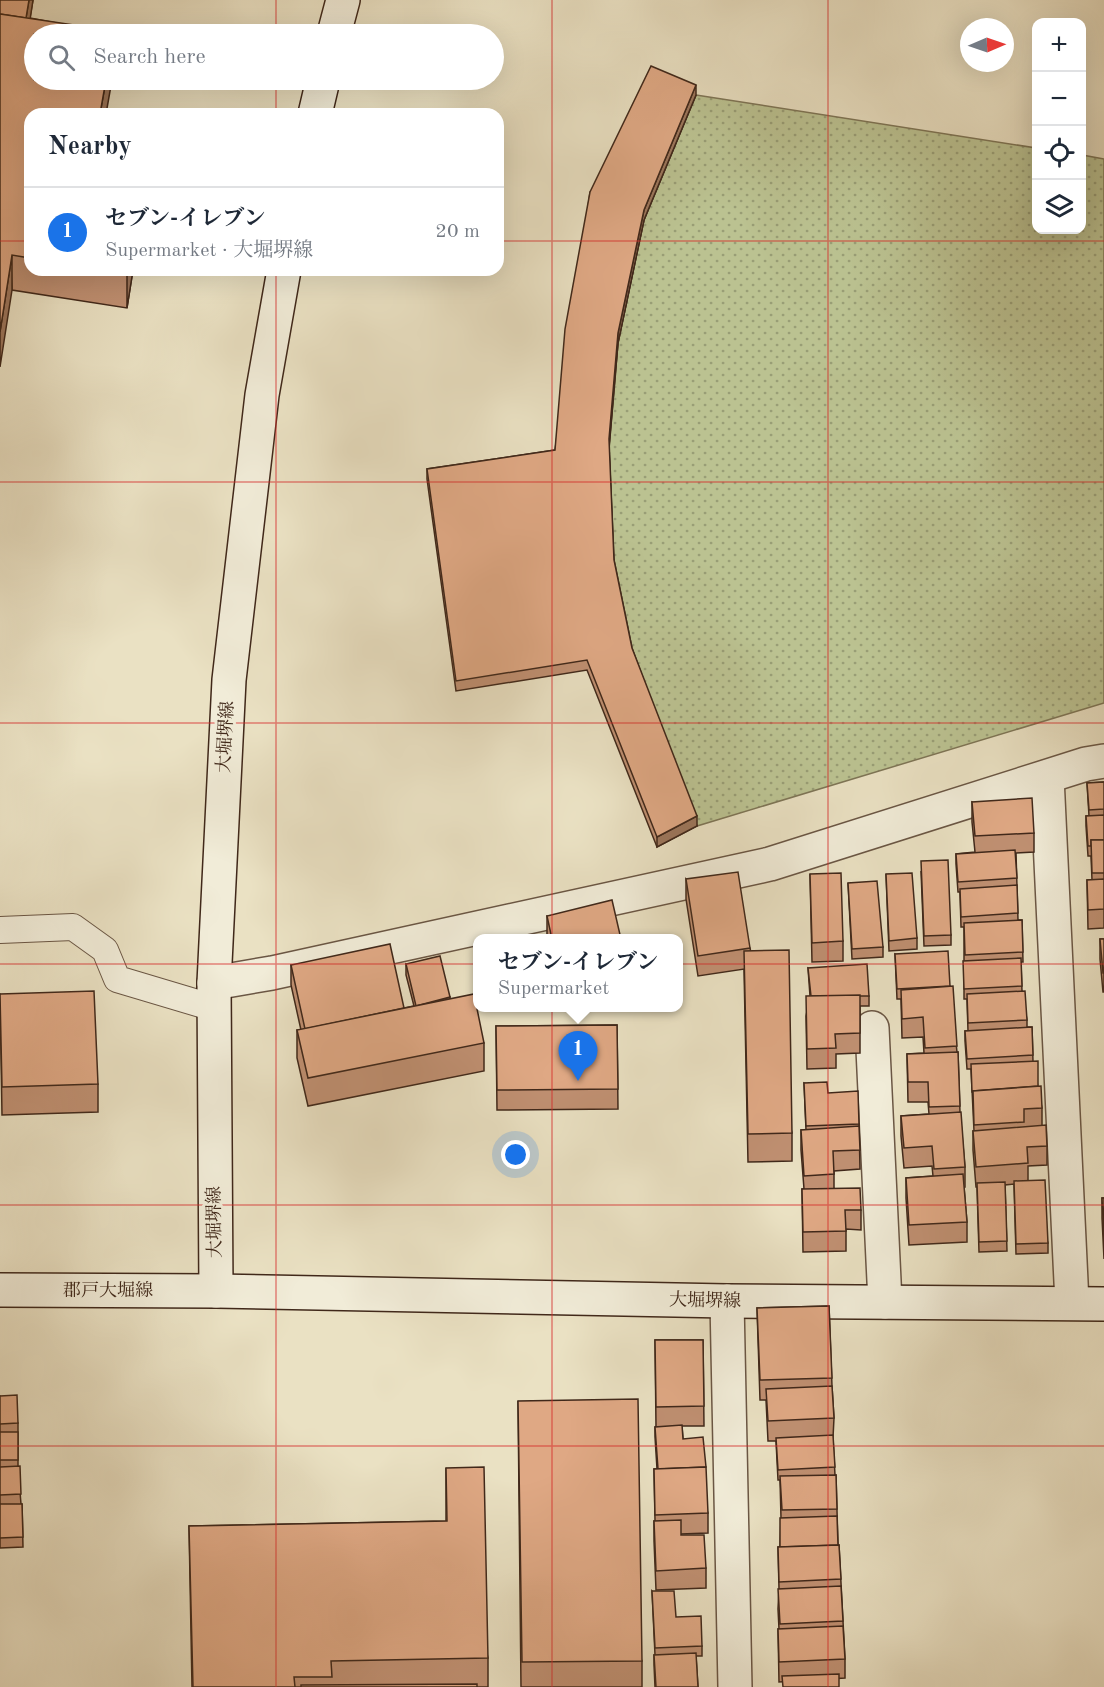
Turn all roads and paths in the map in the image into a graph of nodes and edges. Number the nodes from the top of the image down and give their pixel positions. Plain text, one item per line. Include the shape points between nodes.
1 (343, 0) edge
2 (337, 24) edge
3 (321, 90) edge
4 (316, 108) edge
5 (283, 276) edge
6 (1104, 761) edge
7 (1047, 777) junction
8 (0, 930) edge
9 (214, 995) junction
10 (872, 1028) dead end
11 (0, 1290) edge
12 (216, 1291) junction
13 (727, 1301) junction
14 (885, 1302) junction
15 (1072, 1303) junction
16 (1104, 1304) edge
17 (735, 1687) edge

1 - 2 main road
3 - 4 main road
5 - 9 main road, 大堀堺線 via 262,395 229,680
6 - 7 main road
7 - 9 main road via 770,864 272,974
7 - 15 main road
8 - 9 lane via 73,927 105,950 117,979
9 - 12 main road, 大堀堺線
10 - 14 main road
11 - 12 main road, 郡戸大堀線
12 - 13 main road, 大堀堺線
13 - 14 main road, 大堀堺線
13 - 17 main road
14 - 15 main road, 大堀堺線
15 - 16 main road, 大堀堺線

